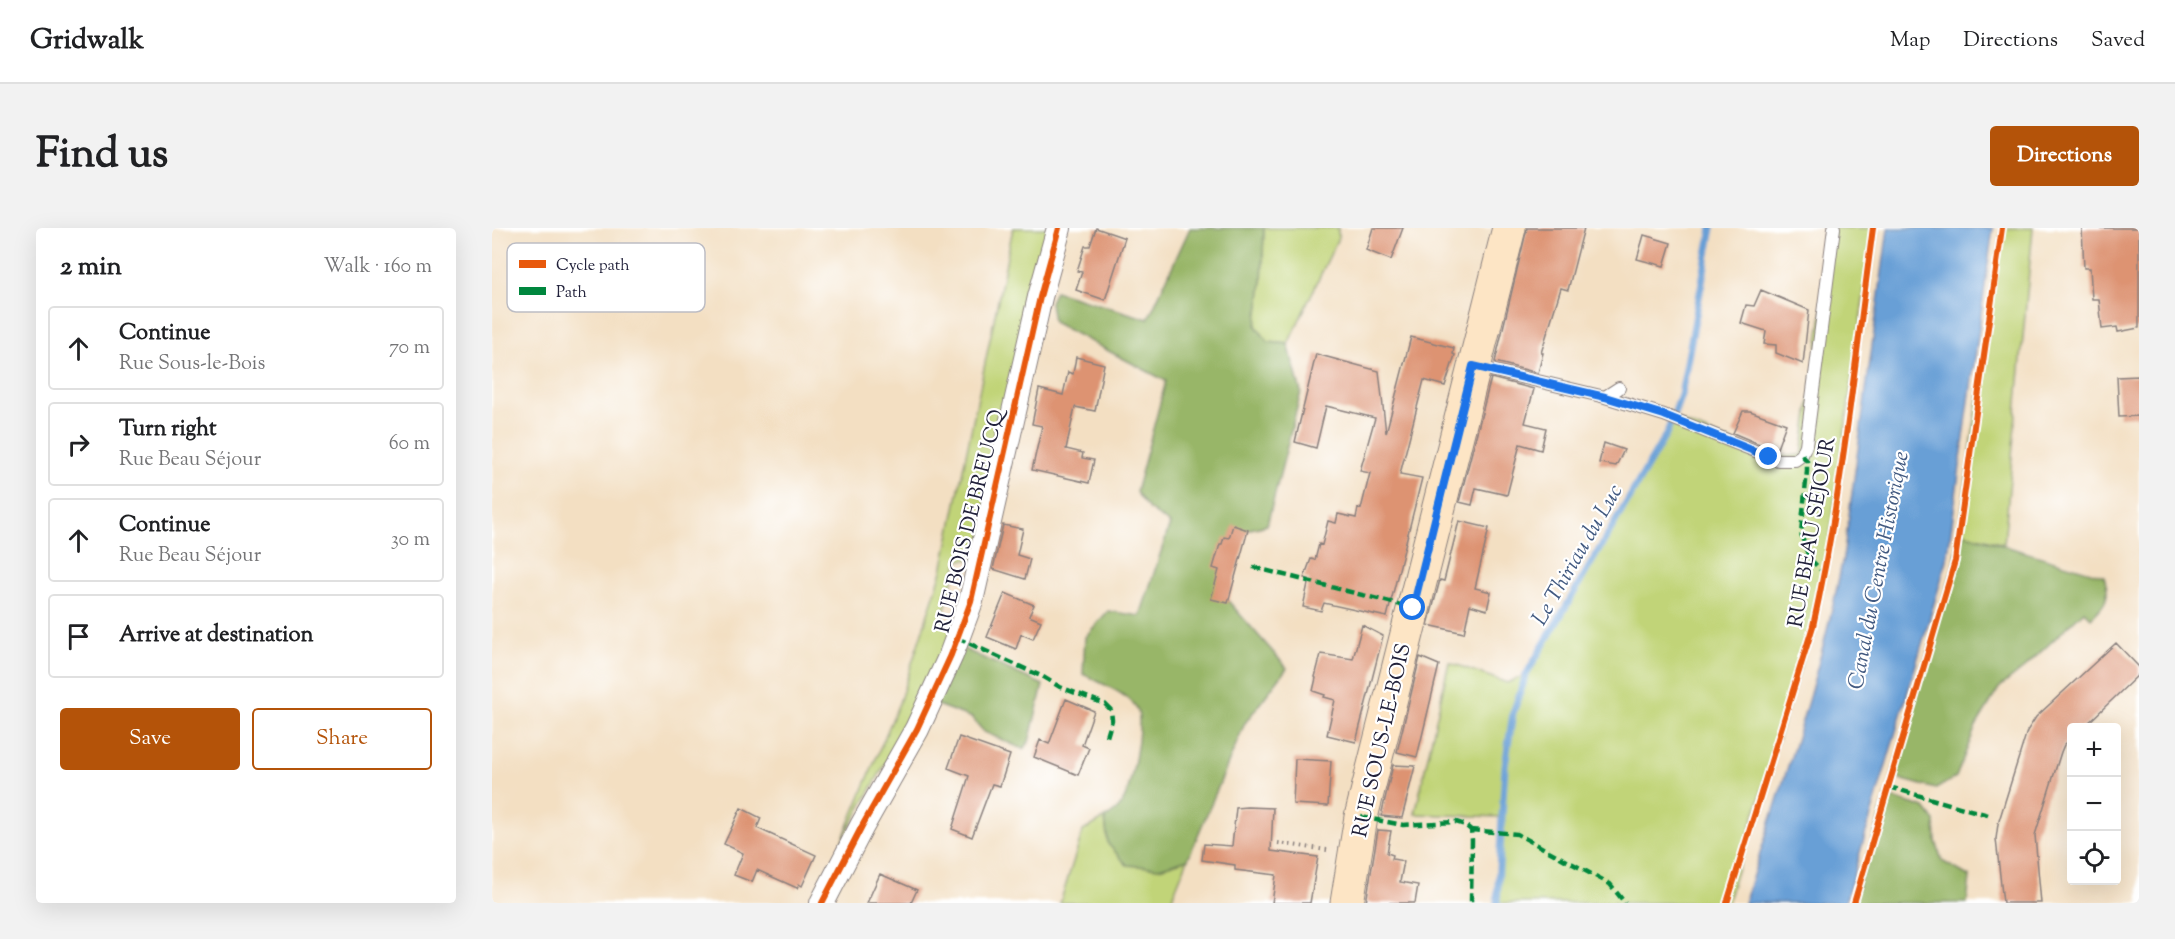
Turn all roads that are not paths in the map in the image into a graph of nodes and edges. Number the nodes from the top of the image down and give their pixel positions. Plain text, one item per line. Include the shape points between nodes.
1 (1059, 228) edge
2 (1509, 228) edge
3 (1834, 228) edge
4 (1473, 366) junction
5 (1619, 388) dead end
6 (1605, 397) junction
7 (822, 903) edge
8 (1347, 903) edge

1 - 7 street, RUE BOIS DE BREUCQ via 971,601 917,729
2 - 4 street, RUE SOUS-LE-BOIS
3 - 6 lane, RUE BEAU SÉJOUR via 1802,455 1795,460 1778,460 1664,415
4 - 6 lane
4 - 8 street, RUE SOUS-LE-BOIS via 1361,818
5 - 6 lane

